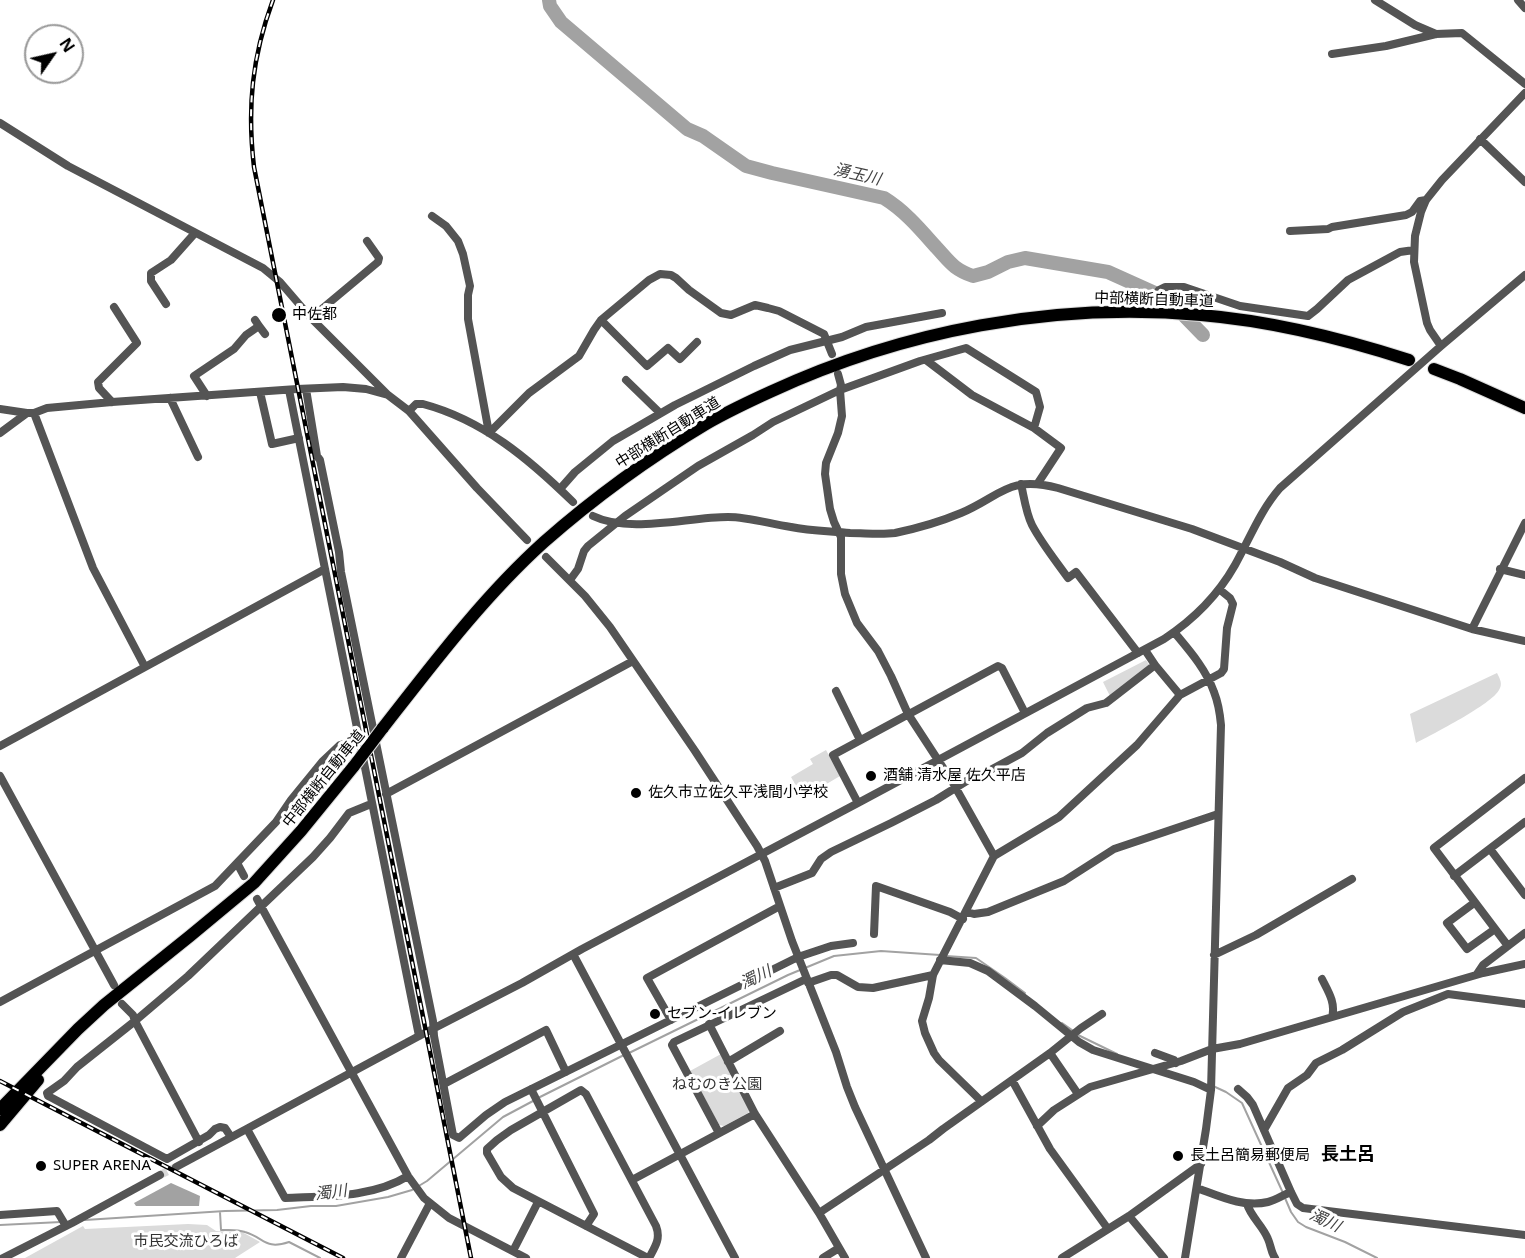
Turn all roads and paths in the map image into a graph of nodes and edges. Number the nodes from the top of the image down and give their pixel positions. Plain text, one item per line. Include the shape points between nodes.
1 (1375, 0) edge
2 (1518, 0) edge
3 (1525, 8) edge
4 (1436, 34) junction
5 (1332, 54) dead end
6 (1525, 84) edge
7 (1525, 93) edge
8 (0, 123) edge
9 (1480, 139) junction
10 (1525, 182) edge
11 (1426, 200) junction
12 (432, 216) dead end
13 (1290, 231) dead end
14 (195, 232) junction
15 (366, 241) dead end
16 (1414, 250) junction
17 (1525, 275) edge
18 (1157, 295) dead end
19 (160, 301) dead end
20 (114, 307) dead end
21 (936, 310) dead end
22 (311, 318) junction
23 (602, 320) junction
24 (260, 327) dead end
25 (827, 340) junction
26 (1440, 346) junction
27 (696, 347) dead end
28 (832, 354) dead end
29 (926, 360) junction
30 (1408, 360) dead end
31 (1434, 369) dead end
32 (838, 374) dead end
33 (632, 381) dead end
34 (306, 389) junction
35 (289, 390) junction
36 (840, 390) junction
37 (260, 392) junction
38 (388, 395) junction
39 (207, 396) junction
40 (170, 398) junction
41 (112, 402) junction
42 (1525, 408) edge
43 (0, 409) edge
44 (409, 411) junction
45 (30, 413) junction
46 (660, 413) junction
47 (1034, 428) junction
48 (0, 433) edge
49 (489, 433) junction
50 (299, 438) junction
51 (198, 457) dead end
52 (1038, 483) junction
53 (1021, 484) junction
54 (560, 489) junction
55 (573, 502) dead end
56 (593, 516) dead end
57 (1525, 523) edge
58 (616, 524) junction
59 (839, 532) junction
60 (1521, 537) edge
61 (527, 540) dead end
62 (1243, 549) junction
63 (546, 557) dead end
64 (325, 569) junction
65 (1500, 569) junction
66 (1525, 575) edge
67 (570, 580) junction
68 (1219, 589) junction
69 (1472, 629) junction
70 (1174, 632) junction
71 (1525, 641) edge
72 (1142, 651) junction
73 (633, 661) junction
74 (1155, 665) junction
75 (145, 667) junction
76 (1209, 680) junction
77 (836, 691) dead end
78 (1180, 695) junction
79 (1025, 713) junction
80 (908, 714) junction
81 (359, 740) junction
82 (860, 740) junction
83 (0, 746) edge
84 (938, 760) junction
85 (0, 776) edge
86 (1525, 778) edge
87 (955, 788) junction
88 (386, 794) junction
89 (858, 803) junction
90 (371, 804) junction
91 (1218, 814) junction
92 (1525, 822) edge
93 (1490, 849) junction
94 (761, 854) junction
95 (994, 856) junction
96 (237, 863) junction
97 (244, 876) dead end
98 (1454, 876) junction
99 (1352, 879) dead end
100 (774, 888) junction
101 (1525, 895) edge
102 (259, 903) junction
103 (1474, 903) junction
104 (780, 906) junction
105 (965, 915) junction
106 (1495, 929) junction
107 (1525, 933) edge
108 (874, 934) dead end
109 (853, 943) dead end
110 (1508, 946) junction
111 (96, 951) junction
112 (573, 954) junction
113 (1214, 955) junction
114 (798, 959) junction
115 (941, 959) junction
116 (1525, 964) edge
117 (1477, 974) junction
118 (933, 975) junction
119 (806, 978) junction
120 (1322, 978) dead end
121 (135, 981) junction
122 (114, 985) dead end
123 (1445, 985) junction
124 (1448, 994) junction
125 (0, 1002) edge
126 (122, 1004) dead end
127 (1525, 1004) edge
128 (1102, 1014) dead end
129 (1332, 1017) junction
130 (671, 1020) junction
131 (135, 1021) junction
132 (709, 1024) junction
133 (434, 1029) junction
134 (780, 1031) dead end
135 (1075, 1032) junction
136 (419, 1036) junction
137 (623, 1047) junction
138 (1212, 1049) junction
139 (1050, 1053) junction
140 (1155, 1053) dead end
141 (728, 1062) junction
142 (1173, 1064) junction
143 (1154, 1069) junction
144 (567, 1072) junction
145 (352, 1073) junction
146 (1012, 1080) junction
147 (444, 1084) junction
148 (1211, 1085) junction
149 (1238, 1089) dead end
150 (532, 1091) junction
151 (1078, 1094) junction
152 (981, 1101) junction
153 (540, 1108) junction
154 (0, 1109) edge
155 (755, 1114) junction
156 (0, 1125) edge
157 (1036, 1126) junction
158 (247, 1129) junction
159 (1264, 1130) junction
160 (719, 1133) junction
161 (231, 1137) junction
162 (199, 1142) junction
163 (680, 1155) junction
164 (1201, 1164) junction
165 (176, 1167) tunnel mouth
166 (884, 1169) junction
167 (160, 1175) tunnel mouth
168 (410, 1178) junction
169 (632, 1180) junction
170 (1197, 1188) junction
171 (1289, 1192) junction
172 (538, 1202) junction
173 (430, 1203) junction
174 (1247, 1204) junction
175 (819, 1213) junction
176 (0, 1215) edge
177 (1129, 1216) junction
178 (586, 1226) junction
179 (63, 1227) junction
180 (1108, 1229) junction
181 (1525, 1235) edge
182 (839, 1248) junction
183 (513, 1251) junction
184 (3, 1258) edge
185 (401, 1258) edge
186 (526, 1258) edge
187 (649, 1258) edge
188 (735, 1258) edge
189 (823, 1258) edge
190 (845, 1258) edge
191 (926, 1258) edge
192 (1062, 1258) edge
193 (1164, 1258) edge
194 (1185, 1258) edge
195 (1275, 1258) edge

1 - 4 street
2 - 3 street
4 - 5 street
4 - 6 street via 1462,33
7 - 9 street
8 - 14 street via 68,166
9 - 10 street
9 - 11 street
11 - 13 street via 1406,215 1328,229
11 - 16 street via 1417,224
12 - 49 street via 446,226 463,254 470,286 468,319
14 - 19 street via 171,260 151,273
14 - 22 street via 263,268
15 - 22 street via 378,262
16 - 18 street via 1400,252 1347,280 1308,316 1240,306 1184,287 1170,286
16 - 26 street via 1427,323
17 - 26 street
20 - 41 street via 137,344 98,382
21 - 25 street
22 - 38 street
23 - 25 street via 649,280 666,273 721,313 731,315 755,305 768,308 824,333
23 - 27 street via 647,366 655,354 668,348 680,359
23 - 49 street via 579,356 530,393
24 - 39 street via 194,376
25 - 28 street
25 - 46 street via 781,354
26 - 62 street via 1280,488 1258,517
29 - 36 street
29 - 47 street via 972,394
29 - 47 street via 966,348 1003,371 1036,392 1040,406
30 - 121 highway, 中部横断自動車道, bridge via 1326,335 1252,321 1161,312 1086,313 998,322 921,338 826,368 756,398 709,422 640,466 514,571 460,632 290,845 254,883
31 - 42 highway
32 - 36 street
33 - 46 street
34 - 35 street
34 - 38 street via 366,389
34 - 88 street
35 - 37 street
35 - 50 street
36 - 58 street via 773,422 698,466
36 - 59 street via 843,416 825,474 830,509
37 - 39 street
37 - 50 street via 272,444
38 - 44 street
39 - 40 street
40 - 41 street
40 - 51 street
41 - 45 street
43 - 45 street
44 - 49 street via 420,403 431,406
44 - 61 street
45 - 48 street
45 - 75 street via 93,568
46 - 54 street via 601,450
47 - 52 street via 1061,448
49 - 54 street via 512,447
50 - 64 street
52 - 53 street
52 - 62 street via 1192,529
53 - 59 street via 960,513 907,530 884,534
53 - 72 street via 1032,525 1068,578 1076,572
54 - 55 street
56 - 58 street
57 - 60 street
58 - 59 street via 727,517
58 - 67 street via 588,546
59 - 80 street via 842,584 852,613 878,651
60 - 65 street
62 - 68 street
62 - 69 street via 1315,578
63 - 67 street
64 - 75 street
64 - 81 street
65 - 66 street
65 - 69 street
67 - 73 street via 599,612
68 - 70 street
68 - 76 street via 1233,604 1224,669
69 - 71 street
70 - 72 street
70 - 76 street
72 - 74 street
72 - 79 street
73 - 88 street
73 - 94 street
74 - 78 street
74 - 87 street via 1106,703 1087,708 1022,753
75 - 83 street
76 - 78 street
76 - 91 street via 1216,694 1221,724
77 - 82 street
78 - 95 street via 1137,745 1059,818
79 - 80 street via 999,666
79 - 84 street
80 - 82 street
80 - 84 street
81 - 90 street
81 - 96 street via 339,745 322,762 276,822
82 - 89 street via 833,755
84 - 87 street
84 - 89 street
85 - 111 street
86 - 98 street via 1434,848
87 - 95 street
87 - 100 street via 831,852 820,859 812,873
88 - 133 street
89 - 94 street
90 - 102 street via 349,813 271,898
90 - 136 street
91 - 105 street via 1114,849 1064,881 988,912
91 - 113 street
92 - 93 street
93 - 98 street
93 - 101 street
94 - 100 street
94 - 112 street
95 - 105 street
96 - 97 street
96 - 111 street via 215,886
98 - 103 street
99 - 113 street
100 - 104 street
102 - 131 street via 188,976
102 - 145 street
103 - 106 street
103 - 106 street via 1447,923 1467,949
104 - 114 street
104 - 130 street via 647,978
105 - 108 street via 876,886
105 - 115 street
106 - 110 street
107 - 110 street
109 - 114 street via 831,946
110 - 117 street
111 - 122 street
111 - 125 street
112 - 133 street
112 - 137 street
113 - 138 street
114 - 119 street
114 - 130 street
115 - 118 street
115 - 135 street via 970,963 988,971
116 - 117 street
117 - 123 street
118 - 119 street via 873,988 858,987 837,975
118 - 152 street via 922,1021 925,1033 939,1060
119 - 132 street
119 - 166 street via 855,1107
120 - 129 street via 1332,1000
121 - 154 highway, 中部横断自動車道 via 87,1021
121 - 156 highway, 中部横断自動車道 via 52,1065
123 - 124 street
123 - 129 street
124 - 127 street
124 - 159 street via 1403,1012 1319,1060 1304,1078 1288,1088
126 - 131 street
128 - 135 street
129 - 138 street
130 - 137 street
131 - 162 street
131 - 162 street via 49,1090 48,1096 167,1159
132 - 141 street
132 - 160 street via 672,1045
133 - 136 street
133 - 147 street
134 - 141 street
135 - 139 street
135 - 143 street via 1093,1050
136 - 145 street
137 - 144 street
137 - 163 street
138 - 142 street
138 - 148 street
139 - 146 street
139 - 151 street
140 - 142 street via 1174,1060
141 - 155 street
142 - 143 street
143 - 148 street
143 - 151 street
144 - 147 street via 546,1030
144 - 150 street
145 - 158 street
145 - 168 street
146 - 152 street
146 - 157 street
147 - 150 street via 453,1135 459,1138 495,1108
148 - 164 street
149 - 159 street via 1247,1096
150 - 153 street
151 - 157 street
152 - 166 street
153 - 169 street via 581,1090
153 - 172 street via 487,1149 501,1178
153 - 178 street via 594,1214
155 - 160 street
155 - 175 street
157 - 180 street
158 - 161 street
158 - 168 street via 285,1198 356,1193
159 - 171 street
160 - 163 street
161 - 162 street via 220,1127
161 - 165 street
163 - 169 street
163 - 188 street
164 - 170 street
164 - 177 street
166 - 175 street
166 - 191 street
167 - 179 street
168 - 173 street
169 - 187 street via 658,1233
170 - 174 street
170 - 194 street
171 - 174 street via 1267,1202
171 - 181 street via 1302,1208
172 - 178 street
172 - 183 street
173 - 183 street via 453,1220
173 - 185 street
174 - 195 street via 1267,1236
175 - 182 street
176 - 179 street via 57,1211
177 - 180 street
177 - 193 street
178 - 187 street
179 - 184 street
180 - 192 street
182 - 189 street
182 - 190 street
183 - 186 street

